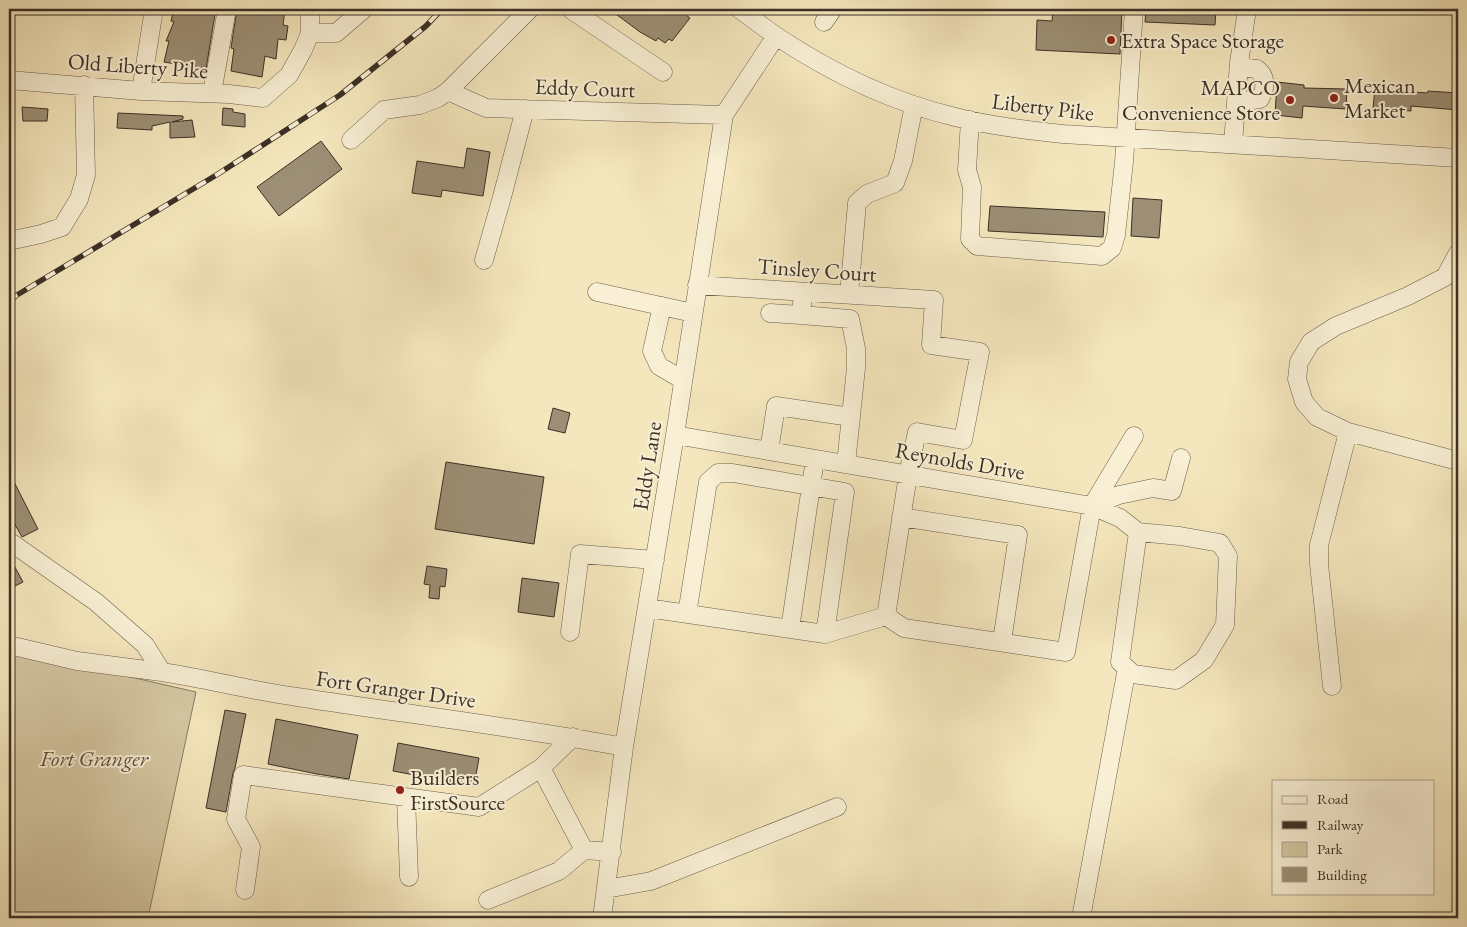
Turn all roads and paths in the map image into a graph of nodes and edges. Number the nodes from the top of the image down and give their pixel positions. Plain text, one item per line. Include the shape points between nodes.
1 (154, 9) edge
2 (227, 9) edge
3 (310, 9) edge
4 (364, 9) edge
5 (530, 9) edge
6 (570, 9) edge
7 (739, 9) edge
8 (1134, 9) edge
9 (1247, 9) edge
10 (310, 32) junction
11 (776, 36) junction
12 (1239, 67) junction
13 (662, 72) dead end
14 (9, 80) edge
15 (84, 85) junction
16 (141, 91) junction
17 (448, 91) junction
18 (212, 93) junction
19 (1236, 100) junction
20 (914, 105) junction
21 (525, 109) junction
22 (724, 115) junction
23 (970, 120) junction
24 (1124, 138) junction
25 (351, 140) dead end
26 (1233, 144) junction
27 (1458, 158) edge
28 (9, 241) edge
29 (1458, 253) edge
30 (484, 260) dead end
31 (697, 285) junction
32 (597, 292) dead end
33 (803, 292) junction
34 (849, 295) junction
35 (662, 306) junction
36 (693, 313) junction
37 (770, 313) dead end
38 (801, 315) junction
39 (683, 380) junction
40 (851, 417) junction
41 (1348, 432) junction
42 (675, 435) junction
43 (1134, 436) dead end
44 (769, 451) junction
45 (1181, 458) dead end
46 (815, 459) junction
47 (1458, 461) edge
48 (846, 464) junction
49 (908, 475) junction
50 (811, 486) junction
51 (1092, 506) junction
52 (901, 517) junction
53 (1138, 532) junction
54 (9, 541) edge
55 (654, 560) junction
56 (647, 608) junction
57 (687, 614) junction
58 (886, 616) junction
59 (790, 629) junction
60 (570, 632) dead end
61 (825, 634) junction
62 (1002, 641) junction
63 (9, 645) edge
64 (1127, 668) junction
65 (162, 672) junction
66 (1332, 686) dead end
67 (573, 737) junction
68 (624, 746) junction
69 (541, 768) junction
70 (406, 797) junction
71 (838, 807) dead end
72 (584, 850) junction
73 (612, 852) junction
74 (409, 877) dead end
75 (606, 889) junction
76 (245, 890) dead end
77 (488, 900) dead end
78 (602, 918) edge
79 (1081, 918) edge

1 - 16 street
2 - 18 street
3 - 10 street
4 - 10 street via 336,33
5 - 17 street
6 - 13 street
7 - 11 street, Liberty Pike
8 - 24 street
9 - 12 street
10 - 18 street, Old Liberty Pike via 289,74 263,98
11 - 20 street, Liberty Pike via 834,71
11 - 22 street, Eddy Lane
12 - 19 street
12 - 19 street via 1257,69 1264,77 1264,84 1260,99
14 - 15 street, Old Liberty Pike
15 - 16 street, Old Liberty Pike
15 - 28 street via 86,175 78,199 62,227
16 - 18 street, Old Liberty Pike
17 - 21 street, Eddy Court via 486,108
17 - 25 street via 420,105 384,110
19 - 26 street
20 - 23 street, Liberty Pike
20 - 34 street via 903,161 895,183 867,194 857,203
21 - 22 street, Eddy Court
21 - 30 street
22 - 31 street, Eddy Lane
23 - 24 street, Liberty Pike via 1063,134
23 - 24 street via 967,170 972,187 970,239 977,246 1102,256 1112,248 1116,235
24 - 26 street, Liberty Pike
26 - 27 street, Liberty Pike
29 - 41 street via 1445,276 1408,296 1336,326 1311,342 1299,362 1297,379 1304,402 1317,417
31 - 33 street, Tinsley Court
31 - 36 street, Eddy Lane
32 - 35 street
33 - 34 street, Tinsley Court
33 - 38 street
34 - 49 street, Tinsley Court via 934,300 931,345 980,352 963,440 917,432
35 - 36 street
35 - 39 street via 652,351 659,366
36 - 39 street, Eddy Lane
37 - 38 street
38 - 40 street via 850,319 856,348
39 - 42 street, Eddy Lane
40 - 44 street via 776,406
40 - 48 street
41 - 47 street
41 - 66 street via 1319,545
42 - 44 street, Reynolds Drive
42 - 55 street, Eddy Lane
43 - 51 street
44 - 46 street, Reynolds Drive
45 - 51 street via 1172,492 1154,488 1119,495
46 - 48 street, Reynolds Drive
46 - 50 street
48 - 49 street, Reynolds Drive
49 - 51 street, Reynolds Drive
49 - 52 street
50 - 57 street via 733,473 718,473 708,482
50 - 59 street
50 - 61 street via 845,492
51 - 53 street, Reynolds Drive via 1120,518
51 - 62 street via 1066,652
52 - 58 street
52 - 62 street via 1018,535
53 - 64 street via 1120,662
53 - 64 street via 1220,543 1228,556 1225,625 1204,660 1176,680 1133,674
54 - 65 street via 96,602 145,645
55 - 56 street, Eddy Lane
55 - 60 street via 580,554
56 - 57 street
56 - 68 street, Eddy Lane
57 - 59 street
58 - 61 street
58 - 62 street via 904,628
59 - 61 street
63 - 65 street, Fort Granger Drive via 77,661
64 - 79 street
65 - 67 street, Fort Granger Drive via 294,697
67 - 68 street, Fort Granger Drive
67 - 69 street
68 - 73 street, Eddy Lane
69 - 70 street via 479,807
69 - 72 street
70 - 74 street
70 - 76 street via 243,775 236,819 251,847
71 - 75 street via 652,881
72 - 73 street
72 - 77 street via 559,871
73 - 75 street, Eddy Lane
75 - 78 street, Eddy Lane

